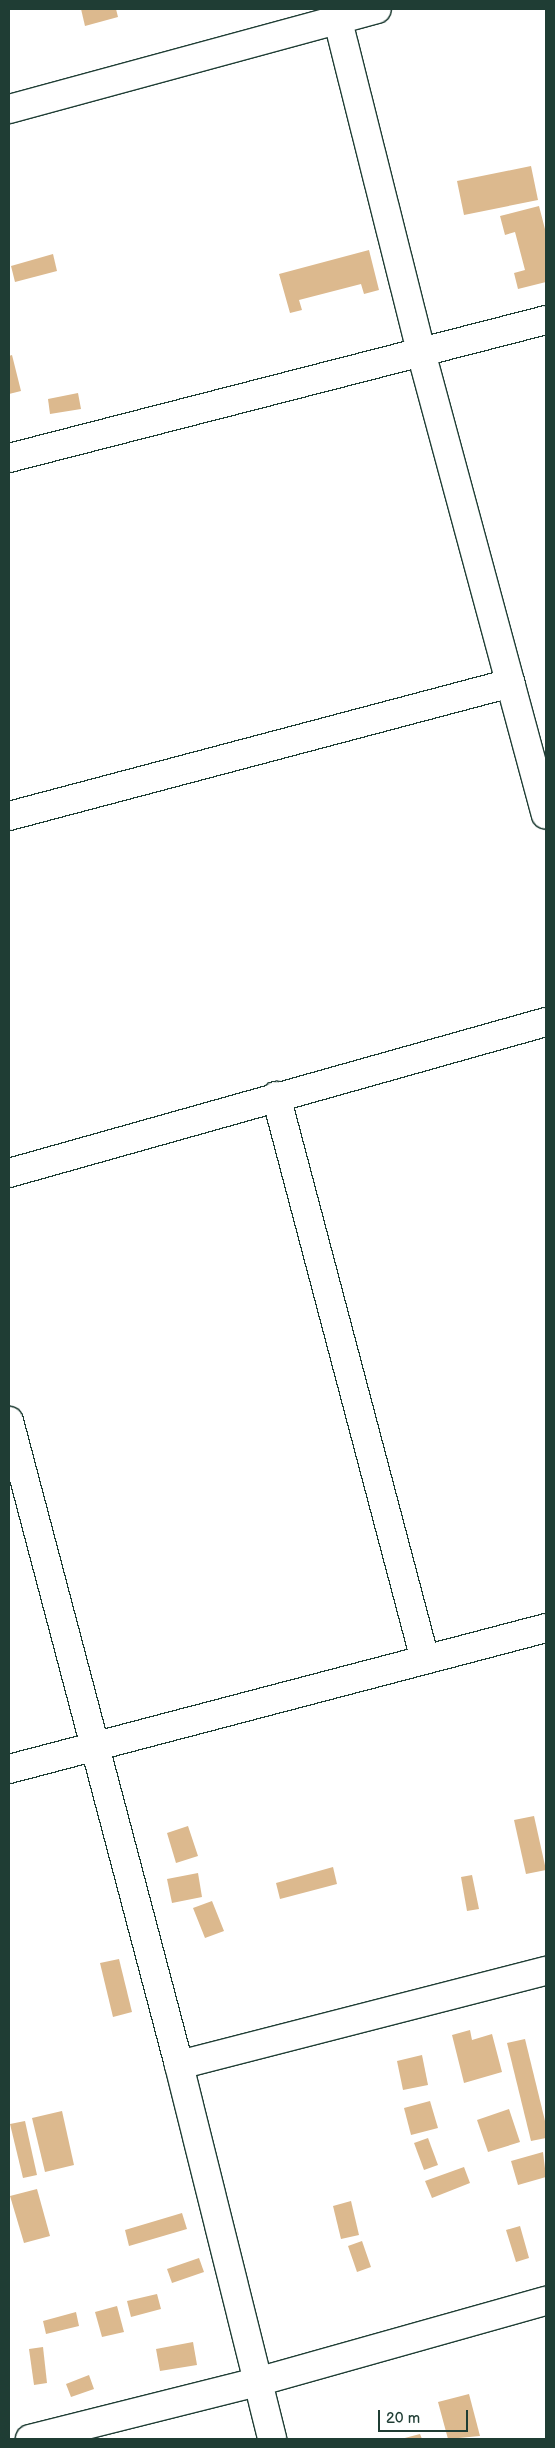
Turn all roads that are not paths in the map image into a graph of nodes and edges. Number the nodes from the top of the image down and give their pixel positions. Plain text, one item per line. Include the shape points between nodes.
1 (377, 9) edge
2 (336, 14) edge
3 (10, 103) edge
4 (546, 320) edge
5 (422, 352) junction
6 (9, 458) edge
7 (511, 683) junction
8 (546, 814) edge
9 (9, 816) edge
10 (546, 1022) edge
11 (276, 1096) junction
12 (9, 1174) edge
13 (9, 1421) edge
14 (546, 1628) edge
15 (425, 1660) junction
16 (94, 1747) junction
17 (9, 1769) edge
18 (546, 1971) edge
19 (180, 2065) junction
20 (546, 2301) edge
21 (258, 2382) junction
22 (30, 2439) edge
23 (272, 2439) edge

1 - 2 street
2 - 3 street
2 - 5 street
4 - 5 street
5 - 6 street
5 - 7 street
7 - 8 street
7 - 9 street
10 - 11 street
11 - 12 street
11 - 15 street
13 - 16 street
14 - 15 street
15 - 16 street
16 - 17 street
16 - 19 street
18 - 19 street
19 - 21 street
20 - 21 street
21 - 22 street
21 - 23 street

